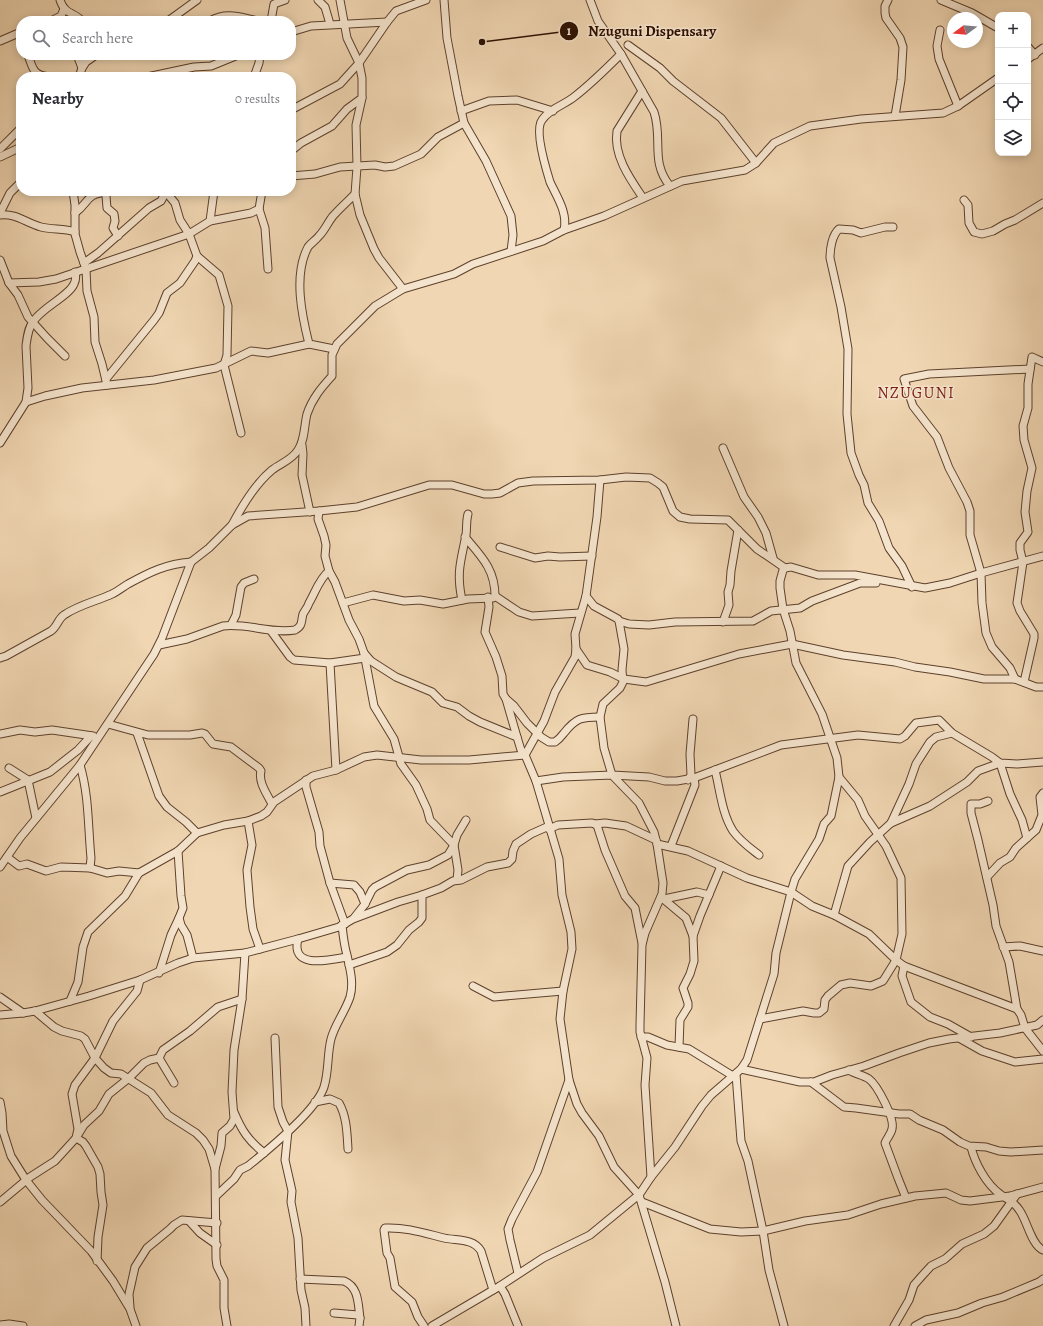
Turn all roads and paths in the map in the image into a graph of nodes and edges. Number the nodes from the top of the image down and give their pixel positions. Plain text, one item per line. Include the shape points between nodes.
1 (60, 0) edge
2 (197, 0) edge
3 (284, 0) edge
4 (318, 0) edge
5 (340, 0) edge
6 (426, 0) edge
7 (444, 0) edge
8 (590, 0) edge
9 (888, 0) edge
10 (941, 0) edge
11 (64, 9) junction
12 (61, 16) edge
13 (76, 16) edge
14 (175, 16) edge
15 (272, 16) edge
16 (387, 22) junction
17 (344, 23) junction
18 (330, 24) junction
19 (995, 26) edge
20 (296, 30) edge
21 (940, 30) dead end
22 (16, 36) edge
23 (0, 41) edge
24 (628, 46) dead end
25 (1029, 48) edge
26 (1043, 48) edge
27 (621, 54) junction
28 (1035, 55) junction
29 (1031, 57) edge
30 (30, 60) edge
31 (79, 60) edge
32 (89, 60) edge
33 (226, 60) edge
34 (259, 60) edge
35 (359, 63) junction
36 (82, 68) junction
37 (35, 72) edge
38 (81, 72) edge
39 (170, 72) edge
40 (256, 72) edge
41 (995, 80) edge
42 (642, 91) junction
43 (362, 98) junction
44 (958, 106) junction
45 (296, 107) edge
46 (461, 111) junction
47 (553, 111) junction
48 (895, 116) junction
49 (464, 123) junction
50 (16, 133) edge
51 (296, 148) edge
52 (0, 149) edge
53 (16, 149) edge
54 (0, 157) edge
55 (756, 163) junction
56 (357, 167) junction
57 (296, 176) edge
58 (670, 186) junction
59 (16, 187) edge
60 (355, 194) junction
61 (73, 196) edge
62 (91, 196) edge
63 (106, 196) edge
64 (163, 196) edge
65 (169, 196) edge
66 (213, 196) edge
67 (261, 196) edge
68 (643, 198) junction
69 (964, 200) dead end
70 (1043, 203) edge
71 (259, 209) junction
72 (75, 213) junction
73 (0, 214) edge
74 (210, 221) junction
75 (893, 227) dead end
76 (564, 230) junction
77 (75, 232) junction
78 (189, 234) junction
79 (118, 236) junction
80 (511, 251) junction
81 (198, 256) junction
82 (0, 260) edge
83 (85, 266) junction
84 (268, 269) dead end
85 (75, 272) junction
86 (8, 283) junction
87 (403, 289) junction
88 (32, 322) junction
89 (309, 344) junction
90 (334, 349) junction
91 (65, 356) dead end
92 (1043, 362) edge
93 (224, 364) junction
94 (1030, 369) junction
95 (106, 382) junction
96 (26, 402) junction
97 (241, 433) dead end
98 (0, 443) edge
99 (302, 445) junction
100 (723, 448) dead end
101 (600, 480) junction
102 (319, 511) junction
103 (310, 512) junction
104 (468, 514) dead end
105 (232, 525) junction
106 (738, 530) junction
107 (465, 537) junction
108 (500, 547) dead end
109 (592, 556) junction
110 (1043, 556) edge
111 (773, 558) junction
112 (192, 562) junction
113 (1023, 562) junction
114 (785, 568) junction
115 (329, 571) junction
116 (981, 573) junction
117 (254, 579) dead end
118 (883, 580) junction
119 (912, 587) junction
120 (586, 596) junction
121 (492, 597) junction
122 (462, 600) junction
123 (343, 603) junction
124 (783, 609) junction
125 (580, 613) junction
126 (619, 621) junction
127 (723, 622) junction
128 (231, 626) junction
129 (271, 631) junction
130 (792, 644) junction
131 (159, 645) junction
132 (576, 649) junction
133 (365, 656) junction
134 (0, 658) edge
135 (330, 663) junction
136 (624, 679) junction
137 (1015, 679) junction
138 (1024, 682) junction
139 (1043, 687) edge
140 (506, 699) junction
141 (600, 717) junction
142 (693, 719) dead end
143 (108, 724) junction
144 (137, 732) junction
145 (537, 733) junction
146 (952, 733) junction
147 (0, 734) edge
148 (91, 736) junction
149 (101, 736) junction
150 (517, 737) junction
151 (830, 740) junction
152 (525, 755) junction
153 (399, 758) junction
154 (1043, 762) edge
155 (1000, 763) junction
156 (80, 765) junction
157 (9, 768) dead end
158 (336, 770) junction
159 (715, 770) junction
160 (612, 775) junction
161 (839, 777) junction
162 (691, 779) junction
163 (28, 780) junction
164 (306, 780) junction
165 (536, 781) junction
166 (0, 792) edge
167 (1043, 793) edge
168 (988, 801) dead end
169 (272, 804) junction
170 (36, 818) junction
171 (466, 820) dead end
172 (248, 821) junction
173 (891, 822) junction
174 (595, 824) junction
175 (549, 828) junction
176 (198, 833) junction
177 (879, 834) junction
178 (1027, 838) junction
179 (657, 842) junction
180 (454, 845) junction
181 (671, 846) junction
182 (178, 851) junction
183 (758, 855) dead end
184 (6, 857) junction
185 (721, 866) junction
186 (0, 867) edge
187 (90, 868) junction
188 (140, 873) junction
189 (986, 877) junction
190 (457, 880) junction
191 (330, 883) junction
192 (791, 892) junction
193 (709, 894) junction
194 (422, 895) junction
195 (663, 898) junction
196 (365, 904) junction
197 (834, 915) junction
198 (179, 918) junction
199 (353, 919) junction
200 (344, 924) junction
201 (693, 936) junction
202 (298, 939) junction
203 (642, 945) junction
204 (1003, 947) junction
205 (260, 949) junction
206 (1043, 951) edge
207 (245, 953) junction
208 (347, 957) junction
209 (193, 958) junction
210 (896, 960) junction
211 (349, 965) junction
212 (904, 966) junction
213 (159, 973) junction
214 (140, 980) junction
215 (473, 986) dead end
216 (563, 991) junction
217 (0, 997) edge
218 (242, 999) junction
219 (70, 1001) junction
220 (1017, 1009) junction
221 (35, 1011) junction
222 (23, 1013) junction
223 (0, 1014) edge
224 (760, 1019) junction
225 (1043, 1020) edge
226 (1025, 1028) junction
227 (641, 1037) junction
228 (971, 1037) junction
229 (275, 1038) dead end
230 (959, 1038) junction
231 (679, 1047) junction
232 (1043, 1051) edge
233 (95, 1058) junction
234 (158, 1058) junction
235 (1043, 1058) edge
236 (849, 1070) junction
237 (737, 1073) junction
238 (129, 1078) junction
239 (569, 1080) junction
240 (174, 1082) dead end
241 (810, 1082) junction
242 (0, 1102) edge
243 (315, 1102) junction
244 (234, 1112) junction
245 (889, 1113) junction
246 (288, 1131) junction
247 (76, 1138) junction
248 (971, 1147) junction
249 (348, 1149) dead end
250 (1043, 1150) edge
251 (264, 1153) junction
252 (215, 1169) junction
253 (651, 1177) junction
254 (26, 1180) junction
255 (1043, 1187) edge
256 (1017, 1194) junction
257 (216, 1196) junction
258 (1004, 1196) junction
259 (640, 1198) junction
260 (906, 1198) junction
261 (1013, 1201) junction
262 (0, 1202) edge
263 (189, 1221) junction
264 (217, 1222) junction
265 (764, 1231) junction
266 (217, 1245) junction
267 (1043, 1250) edge
268 (98, 1261) junction
269 (518, 1274) junction
270 (300, 1279) junction
271 (1043, 1279) edge
272 (496, 1288) junction
273 (130, 1309) junction
274 (334, 1313) dead end
275 (360, 1318) junction
276 (0, 1325) edge
277 (23, 1326) edge
278 (136, 1326) edge
279 (227, 1326) edge
280 (306, 1326) edge
281 (359, 1326) edge
282 (424, 1326) edge
283 (432, 1326) edge
284 (518, 1326) edge
285 (676, 1326) edge
286 (784, 1326) edge
287 (894, 1326) edge
288 (915, 1326) edge

1 - 11 street
2 - 14 street
3 - 15 street via 274,4
4 - 18 street via 325,7
5 - 17 street
6 - 16 street via 396,11
7 - 46 street via 447,38
8 - 27 street via 598,21
9 - 48 street via 885,6 886,18 904,47
10 - 19 street
11 - 12 street
11 - 13 street
16 - 17 street
16 - 35 street
17 - 18 street
17 - 35 street via 347,38
18 - 20 street
21 - 44 street via 937,46 939,59
22 - 23 street
24 - 55 street via 722,118
25 - 28 street
26 - 28 street
27 - 42 street
27 - 47 street via 573,98
28 - 29 street
30 - 37 street
31 - 36 street
32 - 36 street
33 - 39 street via 215,65
34 - 40 street
35 - 43 street
35 - 45 street via 340,84
36 - 38 street
41 - 44 street
42 - 58 street via 656,118 658,164
42 - 68 street via 617,134 619,155 634,186
43 - 51 street via 347,109 332,126
43 - 56 street via 356,125
44 - 48 street via 943,113
46 - 47 street via 489,101 517,100
46 - 49 street
47 - 76 street via 542,120 539,131 548,174 562,208
48 - 55 street via 810,126 774,143
49 - 56 street via 438,137 421,154 400,164 388,167
49 - 80 street via 486,161 511,216
50 - 52 street
53 - 54 street
55 - 58 street via 745,170 687,179
56 - 57 street via 340,167 315,174
56 - 60 street
58 - 68 street
59 - 73 street via 10,193
60 - 87 street via 360,215 374,249
60 - 89 street via 311,244 304,258 301,280 302,306
61 - 72 street
62 - 72 street
63 - 79 street via 107,208 114,214 113,228
64 - 79 street via 161,201 135,219
65 - 78 street via 175,203 180,220
66 - 74 street
67 - 71 street
68 - 76 street via 604,216
69 - 70 street via 968,205 969,223 974,232 982,234 1015,220
71 - 74 street via 251,214
71 - 84 street via 265,228
72 - 77 street
73 - 77 street via 18,216 42,227
74 - 78 street
75 - 119 street via 861,233 839,229 830,250 830,258 848,349 847,414 851,453 864,485 868,503 879,521 889,548 902,566
76 - 80 street via 544,241
77 - 83 street
78 - 81 street
78 - 83 street
79 - 83 street
80 - 87 street via 473,264 454,274
81 - 93 street via 219,275 228,306 227,355
81 - 95 street via 180,283 169,291 159,313
82 - 86 street
83 - 85 street
83 - 95 street via 87,291 94,317 94,342
85 - 86 street via 39,282
85 - 88 street via 75,282 71,288
86 - 88 street via 18,295
87 - 90 street via 375,306
88 - 91 street
88 - 96 street via 26,346
89 - 90 street
89 - 93 street via 268,353 248,352
90 - 99 street via 332,376 316,394 312,403
92 - 94 street via 1032,358
93 - 95 street via 216,368 159,379
93 - 97 street
94 - 113 street via 1028,408 1023,426 1032,468 1025,512 1028,532 1020,543
94 - 116 street via 929,374 904,378 913,406 937,437 949,468 967,502 970,511 970,535
95 - 96 street
96 - 98 street
99 - 103 street via 302,475
99 - 105 street via 291,458 265,476
100 - 111 street via 744,496 766,533
101 - 102 street via 533,481 518,483 500,493 492,494 452,485 430,485 357,507
101 - 106 street via 650,478 663,487 671,508 680,516 690,520 724,519 731,521
101 - 109 street
102 - 103 street
102 - 115 street via 318,519 326,545 325,556
103 - 105 street via 254,515
104 - 107 street
105 - 112 street
106 - 111 street via 757,549
106 - 127 street via 728,592 729,605
107 - 121 street via 487,563 494,579
107 - 122 street via 459,565
108 - 109 street via 535,558
109 - 120 street
110 - 113 street
111 - 114 street
112 - 131 street
112 - 134 street via 159,569 113,594 70,611 51,632
113 - 116 street
113 - 138 street via 1017,603 1034,634
114 - 118 street via 791,567 818,575 855,575
114 - 124 street via 780,581
115 - 123 street
115 - 129 street via 315,591 299,629
116 - 119 street via 935,587
116 - 137 street via 982,610 988,639 1010,668
117 - 128 street via 244,583 242,587
118 - 119 street
118 - 124 street via 876,583 860,583 800,608
120 - 125 street
120 - 126 street via 594,606
121 - 122 street
121 - 125 street via 532,616
121 - 140 street via 486,632 502,676 502,689
122 - 123 street via 443,604 373,595
123 - 133 street
124 - 127 street via 771,611 753,621
124 - 130 street
125 - 132 street via 575,634
126 - 127 street via 649,625
126 - 136 street via 624,649
128 - 129 street via 249,626
128 - 131 street via 223,626 187,639
129 - 135 street via 294,660
130 - 136 street via 739,654 646,682
130 - 137 street via 984,679
130 - 151 street via 798,668 816,700
131 - 143 street
132 - 136 street via 587,665
132 - 145 street via 574,660 554,692 546,717
133 - 135 street
133 - 150 street via 399,679 429,690 445,704 457,707 480,722
133 - 153 street via 374,706 394,739
135 - 158 street
136 - 141 street via 620,688 603,704
137 - 138 street
138 - 139 street
140 - 145 street
140 - 150 street
141 - 145 street via 579,719 555,742 549,742
141 - 160 street via 604,748
142 - 162 street
143 - 144 street
143 - 149 street
144 - 169 street via 148,735 202,733 213,744 231,747 259,768 261,782
144 - 176 street via 159,796 167,807
145 - 152 street
146 - 151 street via 941,722 935,720 916,723 900,739 858,735
146 - 155 street
146 - 173 street via 936,737 930,742 916,764
147 - 148 street via 20,730 52,730
148 - 149 street
148 - 163 street via 54,769
149 - 156 street
150 - 152 street
151 - 159 street via 774,747
151 - 161 street via 837,758
152 - 153 street via 469,760
152 - 165 street
153 - 158 street via 377,755 364,757
153 - 180 street via 400,764 418,789 430,820
154 - 155 street
155 - 173 street via 978,771 967,782 930,806
155 - 178 street
156 - 170 street
156 - 187 street via 86,795
157 - 163 street
158 - 164 street
159 - 162 street
159 - 183 street via 730,825 739,838
160 - 162 street via 649,777 672,782
160 - 165 street
160 - 179 street via 639,803
161 - 177 street via 856,797 865,816
161 - 192 street via 831,816 824,824 820,839 795,879
162 - 181 street via 695,785
163 - 166 street
163 - 170 street
164 - 169 street
164 - 191 street
165 - 175 street
167 - 178 street via 1040,797 1040,821
168 - 189 street via 972,803 970,806
169 - 172 street via 264,814
170 - 184 street
171 - 180 street via 456,835
172 - 176 street
172 - 205 street via 252,846 248,870 250,907 253,929
173 - 177 street
174 - 175 street
174 - 179 street via 626,826
174 - 203 street via 625,896 635,908
175 - 190 street via 531,834 516,844 512,859 508,863 487,867
175 - 216 street via 560,866 562,895 572,932 572,949
176 - 182 street
177 - 197 street via 846,869
177 - 210 street via 902,882 902,934
178 - 189 street via 1010,857
179 - 181 street
179 - 195 street
180 - 190 street
180 - 196 street via 450,853 440,860 407,870 375,887
181 - 185 street
182 - 188 street
182 - 198 street via 183,908
184 - 186 street
184 - 187 street via 19,866 27,864 46,871 61,867
185 - 192 street via 761,883
185 - 193 street
187 - 188 street via 107,873
188 - 219 street via 125,896 88,932 78,982
189 - 204 street
190 - 194 street
191 - 196 street via 354,885
191 - 200 street
192 - 197 street via 812,906
192 - 224 street via 776,953 774,974
193 - 195 street via 697,892
193 - 201 street
194 - 199 street
194 - 211 street via 422,918 397,945 387,952
195 - 201 street via 686,918
195 - 203 street via 645,933
196 - 199 street
197 - 210 street via 869,934
198 - 209 street
198 - 213 street
199 - 200 street
200 - 202 street
200 - 208 street
201 - 231 street via 694,961 683,988 688,1003 680,1020
202 - 205 street
202 - 208 street via 298,954 305,960 326,961
203 - 227 street
204 - 206 street via 1020,946
204 - 220 street via 1009,962
205 - 207 street
207 - 209 street
207 - 218 street
208 - 211 street
209 - 213 street
210 - 212 street
210 - 224 street via 883,981 871,986 850,983 841,986 828,996 824,1009 819,1013 803,1011
211 - 243 street via 352,979 350,997 331,1039 324,1090
212 - 220 street
212 - 228 street via 902,976 911,1002 930,1017
213 - 214 street
214 - 219 street
214 - 233 street via 134,994 113,1021
215 - 216 street via 494,997
216 - 239 street via 560,1022
217 - 222 street
218 - 234 street via 218,1007 163,1050
218 - 244 street via 234,1050
219 - 221 street
220 - 226 street
221 - 222 street
221 - 233 street via 54,1027 81,1036
222 - 223 street
224 - 237 street via 747,1060
225 - 226 street
226 - 228 street
226 - 232 street
227 - 231 street
227 - 253 street via 647,1058
228 - 230 street
229 - 246 street via 278,1107
230 - 235 street via 982,1051 1015,1062
230 - 236 street via 922,1045
231 - 237 street via 689,1049
233 - 238 street via 111,1073
233 - 247 street via 75,1085 72,1094 78,1129
234 - 238 street via 144,1063
234 - 240 street
236 - 241 street
236 - 245 street via 873,1083
237 - 241 street
237 - 253 street via 702,1106
237 - 265 street via 741,1140
238 - 247 street via 109,1094 99,1111 84,1125
238 - 252 street via 151,1093 168,1115 203,1140 209,1149
239 - 259 street via 577,1104 599,1136 614,1167
239 - 269 street via 537,1172 508,1229
241 - 245 street via 844,1107
242 - 254 street via 6,1145
243 - 246 street
243 - 249 street via 330,1099 340,1103 344,1110
244 - 251 street via 243,1131
244 - 252 street via 231,1125 222,1133 222,1146
245 - 248 street via 913,1114 919,1120 943,1130
245 - 260 street via 892,1127 886,1143
246 - 251 street
246 - 270 street via 285,1156 298,1238
247 - 254 street via 55,1161
247 - 268 street via 86,1146 100,1174 103,1205 98,1237
248 - 250 street via 1011,1152
248 - 258 street via 987,1180
251 - 257 street via 240,1170
252 - 257 street
253 - 259 street
254 - 262 street
254 - 268 street
255 - 256 street
256 - 258 street
256 - 261 street
257 - 264 street
258 - 260 street via 970,1201 940,1193
258 - 261 street
259 - 265 street via 710,1230
259 - 269 street via 595,1231
259 - 285 street
260 - 265 street via 848,1214
261 - 267 street via 1035,1243
261 - 287 street via 994,1226 984,1234 962,1244 920,1276
263 - 264 street
263 - 266 street
263 - 273 street via 179,1221 145,1250 133,1272 129,1294
264 - 266 street
265 - 286 street via 768,1264
266 - 279 street via 217,1266 224,1280
268 - 273 street
269 - 272 street
270 - 275 street via 350,1283 357,1294
270 - 280 street
271 - 288 street via 953,1315 926,1320
272 - 282 street via 478,1246 467,1241 446,1239 416,1230 385,1228 387,1253 395,1288 412,1302
272 - 283 street
272 - 284 street via 505,1294
273 - 278 street
274 - 275 street via 350,1313
275 - 281 street
276 - 277 street

